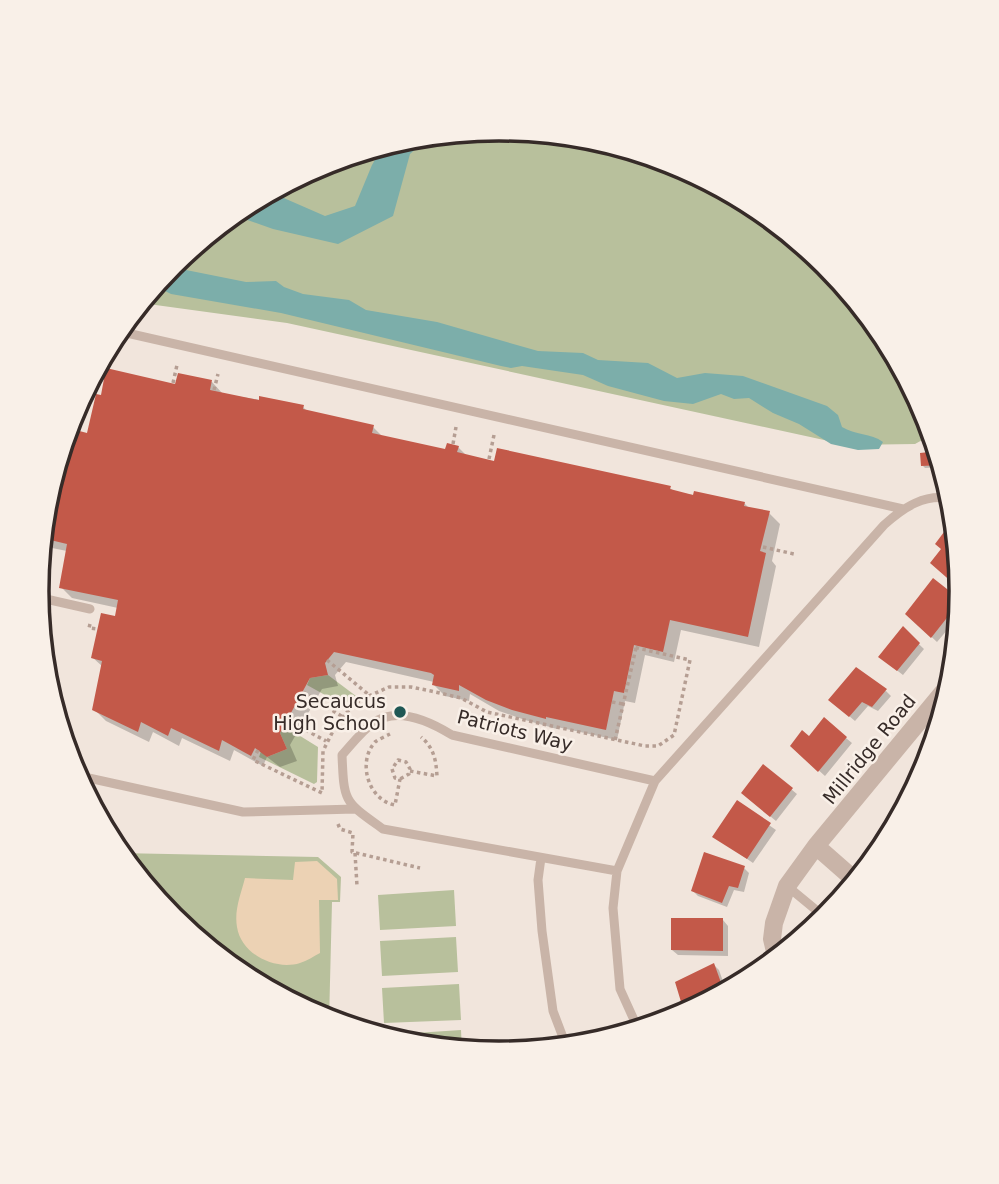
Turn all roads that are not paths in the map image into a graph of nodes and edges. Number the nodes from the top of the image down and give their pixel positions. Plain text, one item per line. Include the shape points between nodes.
1 (131, 334) edge
2 (940, 498) edge
3 (903, 509) junction
4 (49, 600) edge
5 (90, 609) dead end
6 (937, 700) edge
7 (89, 778) edge
8 (655, 781) junction
9 (355, 809) junction
10 (816, 846) junction
11 (541, 858) junction
12 (617, 871) junction
13 (849, 875) edge
14 (787, 886) junction
15 (818, 911) edge
16 (774, 949) edge
17 (635, 1022) edge
18 (563, 1038) edge

1 - 3 lane
2 - 3 lane
3 - 8 lane
4 - 5 lane
6 - 10 street, Millridge Road
7 - 9 lane via 243,812
8 - 9 lane, Patriots Way via 452,735 434,724 401,715 376,721 342,755 343,793
8 - 12 lane
9 - 11 lane via 383,829
10 - 13 street
10 - 14 street, Millridge Road
11 - 12 lane
11 - 18 lane via 542,931 553,1012
12 - 17 lane via 613,908 620,989
14 - 15 lane
14 - 16 street, Millridge Road via 774,923

